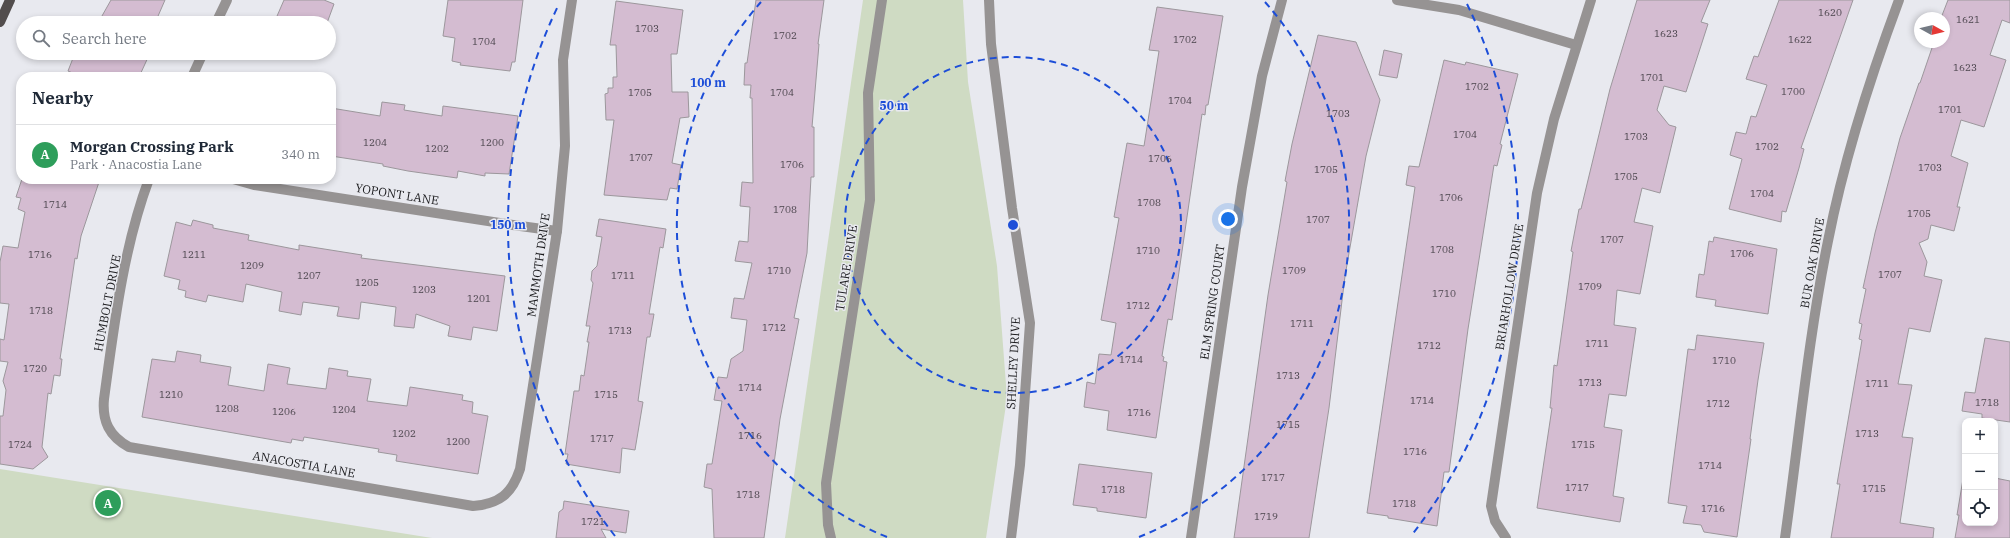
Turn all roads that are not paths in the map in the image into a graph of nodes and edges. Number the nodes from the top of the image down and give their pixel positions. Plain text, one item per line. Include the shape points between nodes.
1 (10, 0) edge
2 (227, 0) edge
3 (572, 0) edge
4 (882, 0) edge
5 (989, 0) edge
6 (1282, 0) edge
7 (1397, 0) edge
8 (1591, 0) edge
9 (1899, 0) edge
10 (219, 16) edge
11 (0, 22) edge
12 (1576, 46) junction
13 (200, 60) edge
14 (194, 72) edge
15 (148, 184) edge
16 (250, 184) edge
17 (557, 231) junction
18 (110, 433) joint
19 (498, 500) joint
20 (1504, 536) edge
21 (831, 538) edge
22 (1011, 538) edge
23 (1191, 538) edge
24 (1785, 538) edge

1 - 11 main road
2 - 10 street
3 - 17 street, MAMMOTH DRIVE via 562,60 565,146
4 - 21 street, TULARE DRIVE via 868,93 870,200 826,483
5 - 22 street, SHELLEY DRIVE via 991,44 1030,323 1020,465
6 - 23 street, ELM SPRING COURT via 1262,76 1242,187
7 - 12 street via 1458,10
8 - 12 street, BRIARHOLLOW DRIVE
9 - 24 street, BUR OAK DRIVE via 1850,145 1828,241 1814,323
12 - 20 street, BRIARHOLLOW DRIVE via 1554,119 1537,193 1514,338 1491,506 1494,521
13 - 14 street
15 - 18 street, HUMBOLT DRIVE via 116,311 103,408
16 - 17 street, YOPONT LANE
17 - 19 street, MAMMOTH DRIVE via 520,469 516,482
18 - 19 street, ANACOSTIA LANE via 129,447 473,506 486,505

